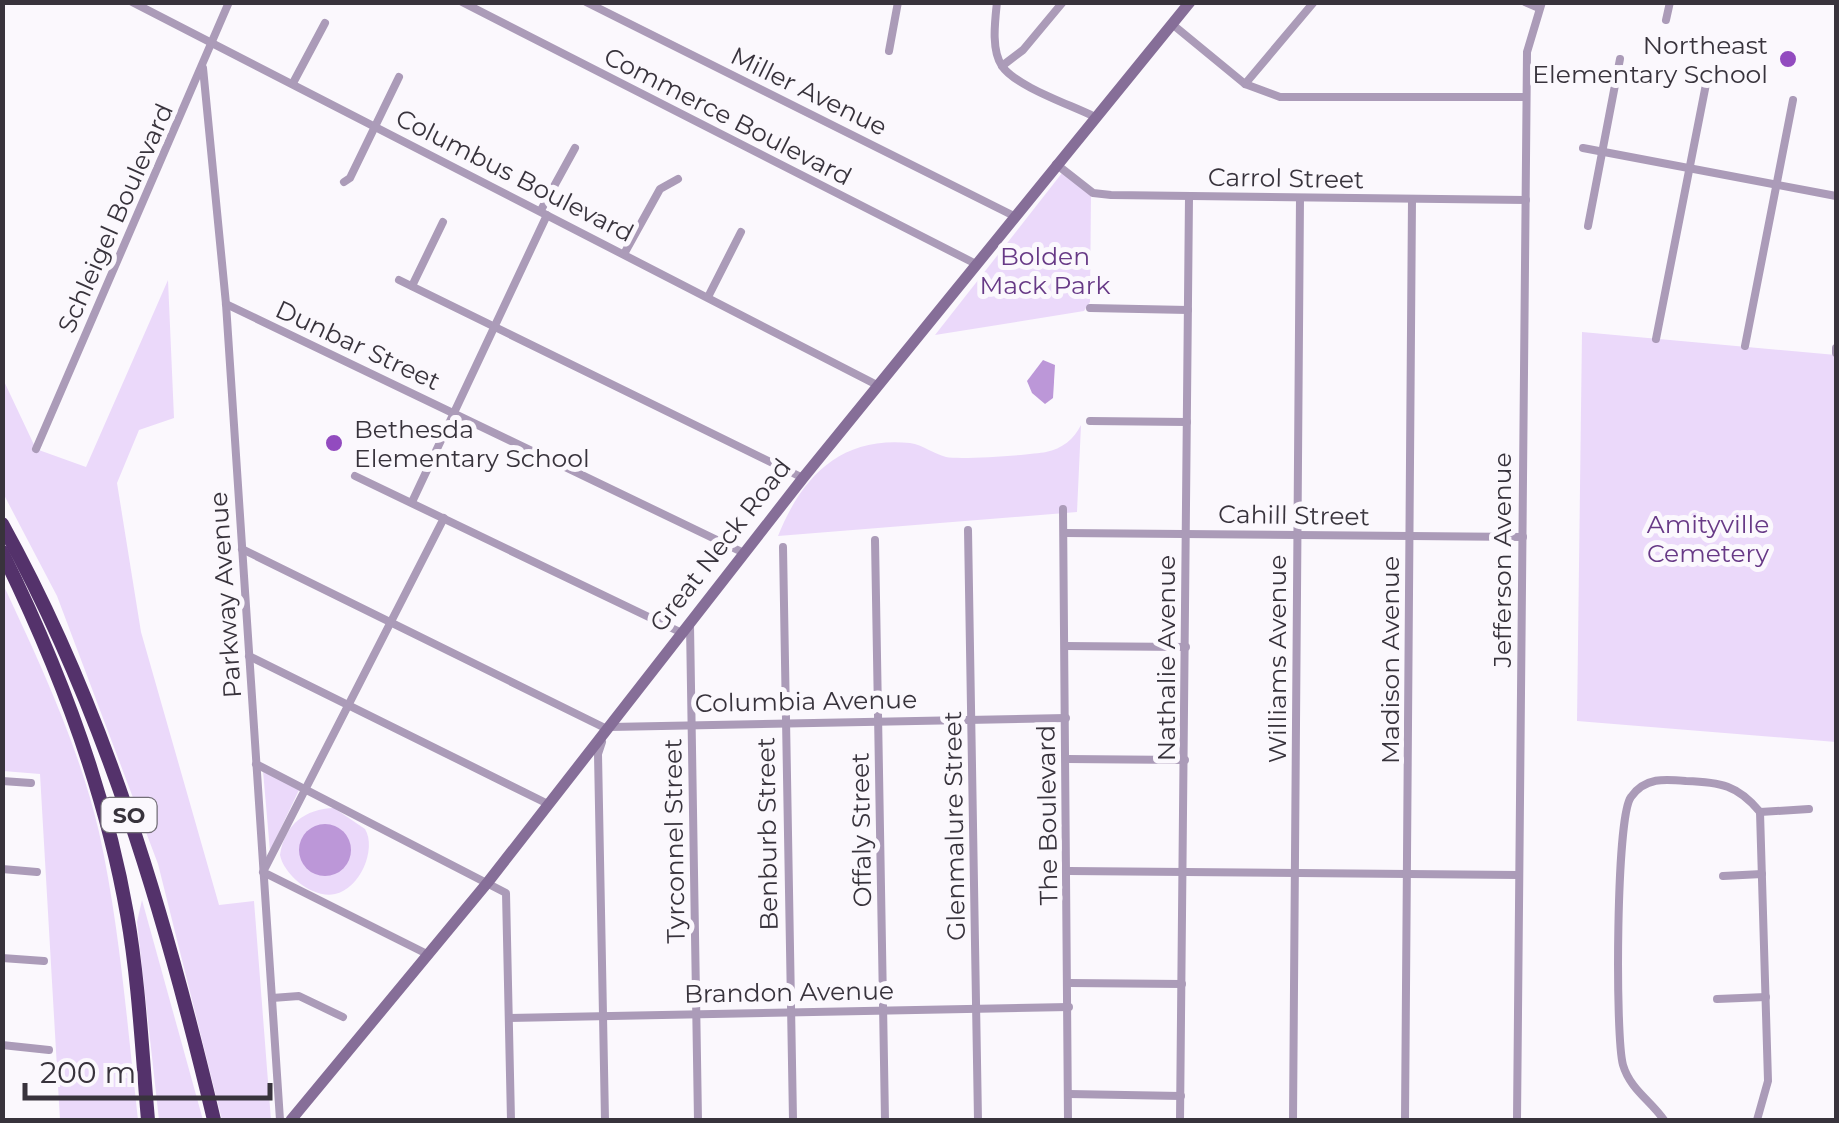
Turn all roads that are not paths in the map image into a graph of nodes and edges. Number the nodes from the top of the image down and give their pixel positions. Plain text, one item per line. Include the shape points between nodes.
1 (132, 2) edge
2 (229, 2) edge
3 (462, 2) edge
4 (586, 2) edge
5 (898, 2) edge
6 (996, 2) edge
7 (1063, 2) edge
8 (1190, 2) edge
9 (1314, 2) edge
10 (1525, 2) edge
11 (1670, 2) edge
12 (1540, 5) edge
13 (1666, 20) dead end
14 (325, 22) dead end
15 (1172, 24) junction
16 (212, 43) junction
17 (889, 51) dead end
18 (1620, 59) dead end
19 (1002, 66) junction
20 (203, 68) junction
21 (399, 77) dead end
22 (1707, 79) dead end
23 (293, 84) junction
24 (1245, 84) junction
25 (1526, 97) junction
26 (1794, 100) dead end
27 (1094, 116) junction
28 (375, 126) junction
29 (576, 148) dead end
30 (1583, 148) dead end
31 (1602, 152) junction
32 (1056, 164) junction
33 (1690, 168) junction
34 (678, 179) dead end
35 (344, 182) dead end
36 (1777, 185) junction
37 (1836, 196) edge
38 (1189, 197) junction
39 (1300, 198) junction
40 (1412, 199) junction
41 (1526, 200) junction
42 (544, 213) junction
43 (1014, 216) junction
44 (444, 222) dead end
45 (1588, 226) dead end
46 (742, 232) dead end
47 (624, 254) junction
48 (976, 264) junction
49 (399, 280) dead end
50 (412, 286) junction
51 (708, 298) junction
52 (226, 304) junction
53 (1090, 308) dead end
54 (1188, 310) junction
55 (494, 327) junction
56 (1656, 339) dead end
57 (1746, 346) dead end
58 (877, 386) junction
59 (454, 412) junction
60 (1090, 421) dead end
61 (1188, 422) junction
62 (36, 448) dead end
63 (355, 476) dead end
64 (803, 478) junction
65 (412, 502) junction
66 (1063, 510) dead end
67 (444, 518) junction
68 (2, 524) edge
69 (968, 530) dead end
70 (1064, 533) junction
71 (1187, 534) junction
72 (1298, 536) junction
73 (1410, 536) junction
74 (1523, 537) junction
75 (875, 540) dead end
76 (782, 547) dead end
77 (242, 549) junction
78 (2, 552) edge
79 (744, 553) junction
80 (690, 620) junction
81 (390, 622) junction
82 (680, 632) junction
83 (1065, 646) junction
84 (1186, 647) junction
85 (249, 656) junction
86 (348, 706) junction
87 (972, 718) junction
88 (1066, 718) junction
89 (879, 720) junction
90 (692, 722) junction
91 (784, 722) junction
92 (606, 728) junction
93 (1067, 759) junction
94 (1185, 760) junction
95 (256, 764) junction
96 (2, 781) edge
97 (31, 783) dead end
98 (306, 788) junction
99 (546, 803) junction
100 (1809, 809) dead end
101 (1760, 812) junction
102 (2, 868) edge
103 (1069, 871) junction
104 (37, 872) dead end
105 (263, 872) junction
106 (1184, 872) junction
107 (1296, 873) junction
108 (1408, 874) junction
109 (1762, 874) junction
110 (1520, 875) junction
111 (1723, 876) dead end
112 (488, 882) junction
113 (429, 954) junction
114 (2, 958) edge
115 (44, 961) dead end
116 (1068, 983) junction
117 (1182, 984) junction
118 (1766, 996) junction
119 (272, 998) junction
120 (1717, 999) dead end
121 (1069, 1007) junction
122 (976, 1009) junction
123 (883, 1010) junction
124 (791, 1012) junction
125 (696, 1014) junction
126 (603, 1015) junction
127 (343, 1017) dead end
128 (510, 1018) junction
129 (2, 1045) edge
130 (50, 1050) dead end
131 (1068, 1094) junction
132 (1181, 1096) junction
133 (148, 1120) edge
134 (214, 1120) edge
135 (280, 1120) edge
136 (292, 1120) edge
137 (511, 1120) edge
138 (605, 1120) edge
139 (698, 1120) edge
140 (793, 1120) edge
141 (885, 1120) edge
142 (978, 1120) edge
143 (1068, 1120) edge
144 (1180, 1120) edge
145 (1293, 1120) edge
146 (1405, 1120) edge
147 (1518, 1120) edge
148 (1664, 1120) edge
149 (1757, 1120) edge

1 - 16 street, Columbus Boulevard
2 - 16 street, Schleigel Boulevard
3 - 48 street, Commerce Boulevard
4 - 43 street, Miller Avenue
5 - 17 street
6 - 19 street
7 - 19 street
8 - 15 main road, Great Neck Road
9 - 24 street
10 - 12 street
11 - 13 street
12 - 25 street, Jefferson Avenue via 1528,36
14 - 23 street
15 - 24 street
15 - 27 main road, Great Neck Road
16 - 20 street, Schleigel Boulevard
16 - 23 street, Columbus Boulevard
18 - 31 street
19 - 27 street
20 - 52 street, Parkway Avenue
20 - 62 street, Schleigel Boulevard
21 - 28 street
22 - 33 street
23 - 28 street, Columbus Boulevard
24 - 25 street via 1280,96
25 - 41 street, Jefferson Avenue
26 - 36 street
27 - 32 main road, Great Neck Road
28 - 35 street
28 - 42 street, Columbus Boulevard
29 - 42 street
30 - 31 street
31 - 33 street
31 - 45 street
32 - 38 street, Carrol Street via 1094,193
32 - 43 main road, Great Neck Road
33 - 36 street
33 - 56 street
34 - 47 street via 660,189
36 - 37 street
36 - 57 street
38 - 39 street, Carrol Street
38 - 54 street, Nathalie Avenue
39 - 40 street, Carrol Street
39 - 72 street, Williams Avenue
40 - 41 street, Carrol Street
40 - 73 street, Madison Avenue
41 - 74 street, Jefferson Avenue
42 - 47 street, Columbus Boulevard
42 - 55 street
43 - 48 main road, Great Neck Road
44 - 50 street
46 - 51 street
47 - 51 street, Columbus Boulevard
48 - 58 main road, Great Neck Road
49 - 50 street
50 - 55 street
51 - 58 street, Columbus Boulevard
52 - 59 street, Dunbar Street
52 - 77 street, Parkway Avenue
53 - 54 street
54 - 61 street, Nathalie Avenue
55 - 59 street
55 - 64 street
58 - 64 main road, Great Neck Road
59 - 65 street
59 - 79 street, Dunbar Street
60 - 61 street
61 - 71 street, Nathalie Avenue
63 - 65 street
64 - 79 main road, Great Neck Road
65 - 67 street
66 - 70 street, The Boulevard
67 - 81 street
67 - 82 street
68 - 134 highway, SO via 54,620 104,742
69 - 87 street, Glenmalure Street
70 - 71 street, Cahill Street
70 - 83 street, The Boulevard
71 - 72 street, Cahill Street
71 - 84 street, Nathalie Avenue
72 - 73 street, Cahill Street
72 - 107 street, Williams Avenue
73 - 74 street, Cahill Street
73 - 108 street, Madison Avenue
74 - 110 street, Jefferson Avenue
75 - 89 street, Offaly Street
76 - 91 street, Benburb Street
77 - 81 street
77 - 85 street, Parkway Avenue
78 - 133 highway, SO via 39,626 110,833 134,961
79 - 80 main road, Great Neck Road
80 - 82 main road, Great Neck Road
80 - 90 street, Tyrconnel Street
81 - 86 street
81 - 92 street
82 - 92 main road, Great Neck Road
83 - 84 street
83 - 88 street, The Boulevard
84 - 94 street, Nathalie Avenue
85 - 86 street
85 - 95 street, Parkway Avenue
86 - 98 street
86 - 99 street
87 - 88 street, Columbia Avenue
87 - 89 street, Columbia Avenue
87 - 122 street, Glenmalure Street
88 - 93 street, The Boulevard
89 - 91 street, Columbia Avenue
89 - 123 street, Offaly Street
90 - 91 street, Columbia Avenue
90 - 92 street, Columbia Avenue
90 - 125 street, Tyrconnel Street
91 - 124 street, Benburb Street
92 - 99 main road, Great Neck Road
92 - 126 street via 598,754
93 - 94 street
93 - 103 street, The Boulevard
94 - 106 street, Nathalie Avenue
95 - 98 street
95 - 105 street, Parkway Avenue
96 - 97 street
98 - 105 street
98 - 112 street
99 - 112 main road, Great Neck Road
100 - 101 street
101 - 109 street
101 - 148 street via 1738,788 1720,782 1659,779 1633,794 1622,819 1620,1048 1631,1083
102 - 104 street
103 - 106 street
103 - 116 street, The Boulevard
105 - 113 street
105 - 119 street, Parkway Avenue
106 - 107 street
106 - 117 street, Nathalie Avenue
107 - 108 street
107 - 145 street, Williams Avenue
108 - 110 street
108 - 146 street, Madison Avenue
109 - 111 street
109 - 118 street
110 - 147 street, Jefferson Avenue
112 - 113 main road, Great Neck Road
112 - 128 street via 506,893
113 - 136 main road, Great Neck Road
114 - 115 street
116 - 117 street
116 - 121 street, The Boulevard
117 - 132 street, Nathalie Avenue
118 - 120 street
118 - 149 street via 1768,1081
119 - 127 street via 299,996
119 - 135 street, Parkway Avenue
121 - 122 street, Brandon Avenue
121 - 131 street, The Boulevard
122 - 123 street, Brandon Avenue
122 - 142 street, Glenmalure Street
123 - 124 street, Brandon Avenue
123 - 141 street, Offaly Street
124 - 125 street, Brandon Avenue
124 - 140 street, Benburb Street
125 - 126 street, Brandon Avenue
125 - 139 street, Tyrconnel Street
126 - 128 street, Brandon Avenue
126 - 138 street
128 - 137 street
129 - 130 street
131 - 132 street
131 - 143 street, The Boulevard
132 - 144 street, Nathalie Avenue

